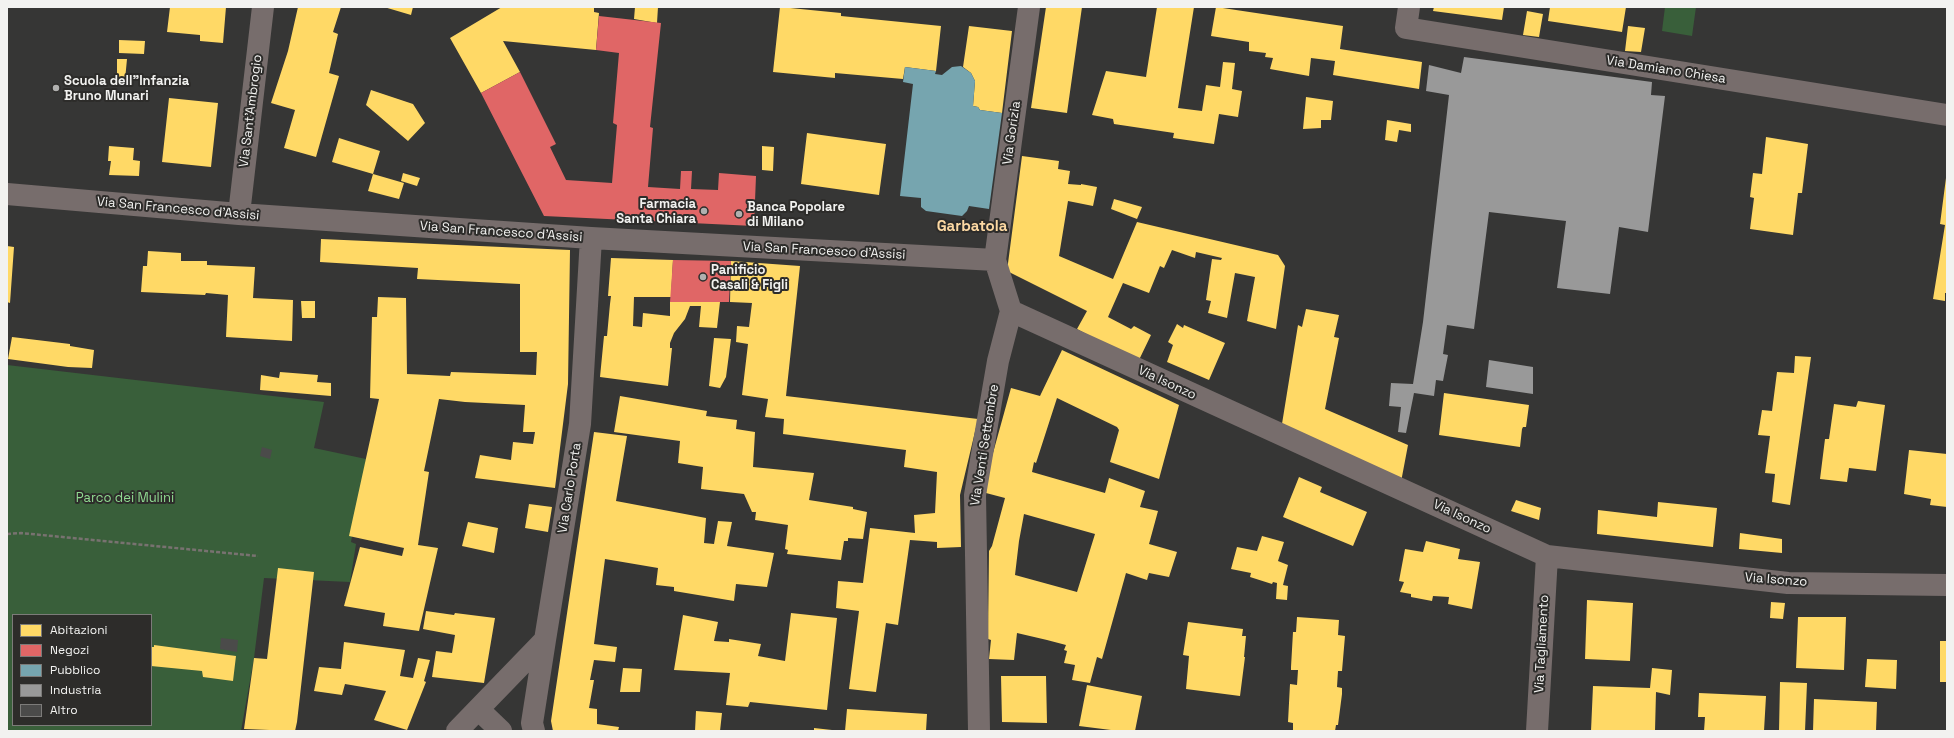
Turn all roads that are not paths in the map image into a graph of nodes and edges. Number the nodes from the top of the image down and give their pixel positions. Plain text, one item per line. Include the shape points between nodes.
1 (263, 7) edge
2 (1029, 7) edge
3 (1409, 7) edge
4 (1947, 115) edge
5 (7, 194) edge
6 (239, 214) junction
7 (591, 238) junction
8 (995, 260) junction
9 (1011, 311) junction
10 (1547, 556) junction
11 (1947, 584) edge
12 (545, 640) junction
13 (478, 709) junction
14 (457, 731) edge
15 (501, 731) edge
16 (534, 731) edge
17 (978, 731) edge
18 (1537, 731) edge

1 - 6 street, Via Sant'Ambrogio
2 - 8 street, Via Gorizia
3 - 4 street, Via Damiano Chiesa via 1406,28
5 - 6 street, Via San Francesco d'Assisi
6 - 7 street, Via San Francesco d'Assisi
7 - 8 street, Via San Francesco d'Assisi
7 - 12 street, Via Carlo Porta via 580,424
8 - 9 street
9 - 10 street, Via Isonzo
9 - 17 street, Via Venti Settembre via 998,361 975,495
10 - 11 street, Via Isonzo via 1788,583
10 - 18 street, Via Tagliamento
12 - 13 street
12 - 16 street, Via Carlo Porta via 532,723
13 - 14 street
13 - 15 street

